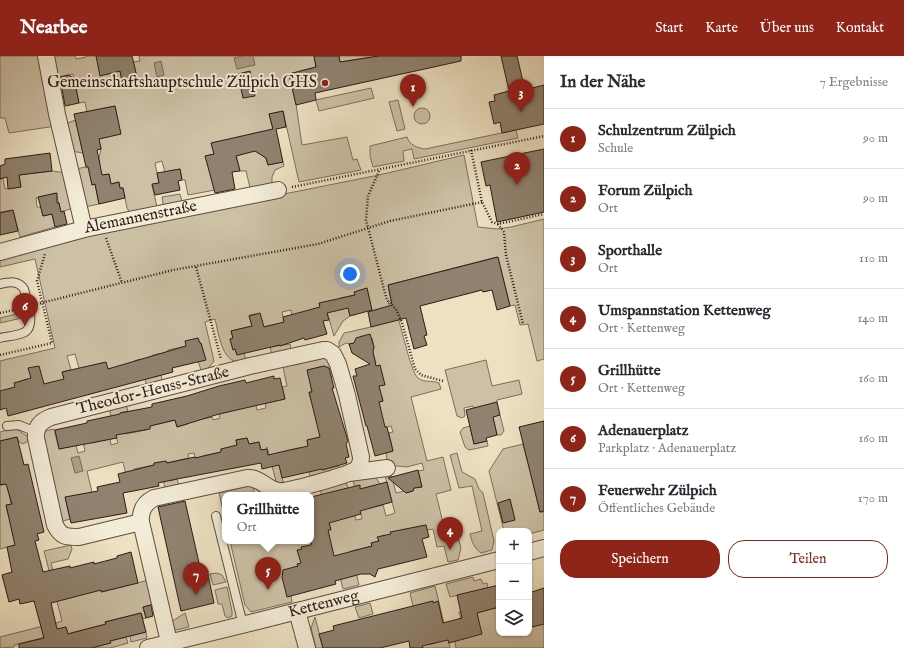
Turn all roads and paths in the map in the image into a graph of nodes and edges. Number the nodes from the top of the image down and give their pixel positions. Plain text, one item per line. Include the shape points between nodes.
1 (46, 56) edge
2 (544, 136) edge
3 (471, 150) junction
4 (379, 170) junction
5 (278, 190) joint
6 (482, 202) junction
7 (544, 214) edge
8 (498, 224) junction
9 (101, 226) junction
10 (368, 228) junction
11 (84, 230) junction
12 (49, 240) junction
13 (0, 252) edge
14 (196, 267) junction
15 (122, 283) junction
16 (0, 284) edge
17 (43, 303) junction
18 (28, 307) junction
19 (0, 314) edge
20 (524, 324) dead end
21 (0, 338) edge
22 (0, 355) edge
23 (224, 373) junction
24 (443, 381) dead end
25 (7, 426) dead end
26 (36, 432) junction
27 (387, 468) dead end
28 (347, 474) junction
29 (216, 516) dead end
30 (141, 522) junction
31 (222, 540) edge
32 (223, 544) edge
33 (544, 548) edge
34 (532, 551) edge
35 (496, 561) edge
36 (298, 611) junction
37 (243, 625) junction
38 (169, 642) junction
39 (148, 648) edge
40 (307, 648) edge

1 - 11 street, Alemannenstraße
2 - 3 path
3 - 4 path
3 - 6 path
4 - 5 path
4 - 10 path via 367,202
5 - 9 street, Alemannenstraße
6 - 8 path via 492,222
6 - 10 path
7 - 8 path
8 - 20 path via 504,232 506,255
9 - 11 street, Alemannenstraße
9 - 15 path
10 - 14 path via 318,244
10 - 24 path via 386,297 396,309 415,369 421,375
11 - 12 street
12 - 13 street
12 - 17 path via 37,281
14 - 15 path
14 - 23 path
15 - 17 path
16 - 18 lane via 16,282 22,286
17 - 18 path
17 - 22 path via 52,343
18 - 19 path
18 - 21 lane via 31,321 28,329
23 - 26 street, Theodor-Heuss-Straße via 51,417 40,424
23 - 28 street, Theodor-Heuss-Straße via 323,350 333,354 347,395 361,457 358,468
25 - 26 lane via 19,425
26 - 30 street via 58,532 63,536 79,537
27 - 28 street, Theodor-Heuss-Straße
28 - 30 street, Theodor-Heuss-Straße via 289,491 276,491 257,479 247,478 154,498 143,507
29 - 31 lane
30 - 38 street, Theodor-Heuss-Straße
32 - 37 lane
33 - 34 street
35 - 36 street, Kettenweg
36 - 37 street, Kettenweg
36 - 40 street
37 - 38 street, Kettenweg
38 - 39 street, Kettenweg

